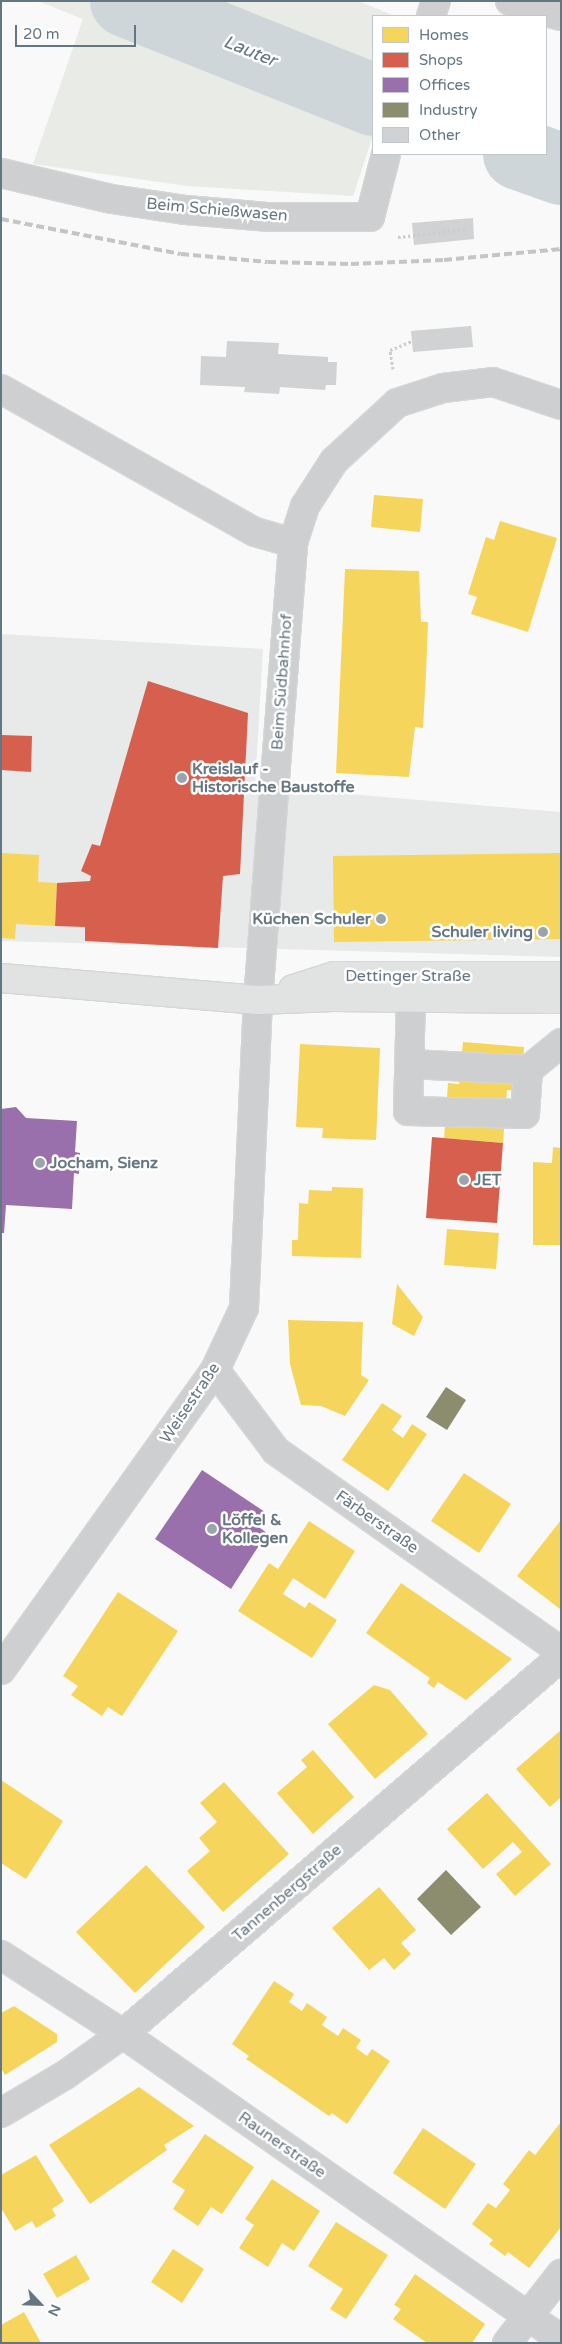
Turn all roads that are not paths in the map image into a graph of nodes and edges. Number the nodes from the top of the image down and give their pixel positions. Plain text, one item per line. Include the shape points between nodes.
1 (436, 1) edge
2 (510, 1) edge
3 (431, 15) edge
4 (561, 16) edge
5 (382, 165) edge
6 (1, 173) edge
7 (1, 389) edge
8 (561, 405) edge
9 (293, 543) junction
10 (561, 976) edge
11 (1, 978) edge
12 (411, 997) junction
13 (561, 999) edge
14 (258, 1000) junction
15 (561, 1043) edge
16 (410, 1064) junction
17 (528, 1070) junction
18 (215, 1370) junction
19 (561, 1651) edge
20 (561, 1657) edge
21 (1, 1670) edge
22 (1, 1955) edge
23 (123, 2034) junction
24 (1, 2113) edge
25 (561, 2274) edge
26 (528, 2316) junction
27 (561, 2339) edge
28 (507, 2343) edge

1 - 3 street
2 - 4 street
5 - 6 street, Beim Schießwasen via 370,217 267,217 112,199
7 - 9 street via 255,532
8 - 9 street, Beim Südbahnhof via 492,382 443,388 397,403 334,461 305,506
9 - 14 street, Beim Südbahnhof
10 - 14 main road, Dettinger Straße via 334,976
11 - 14 main road, Dettinger Straße
12 - 13 main road, Dettinger Straße
12 - 14 main road, Dettinger Straße
12 - 16 street
14 - 18 street, Weisestraße via 244,1308
15 - 17 street
16 - 17 street
16 - 17 street via 408,1111 525,1114
18 - 19 street, Färberstraße via 276,1452
18 - 21 street, Weisestraße
20 - 23 street, Tannenbergstraße
22 - 23 street, Raunerstraße
23 - 24 street, Tannenbergstraße via 65,2075
23 - 26 street, Raunerstraße
25 - 26 street
26 - 27 street, Raunerstraße
26 - 28 street

